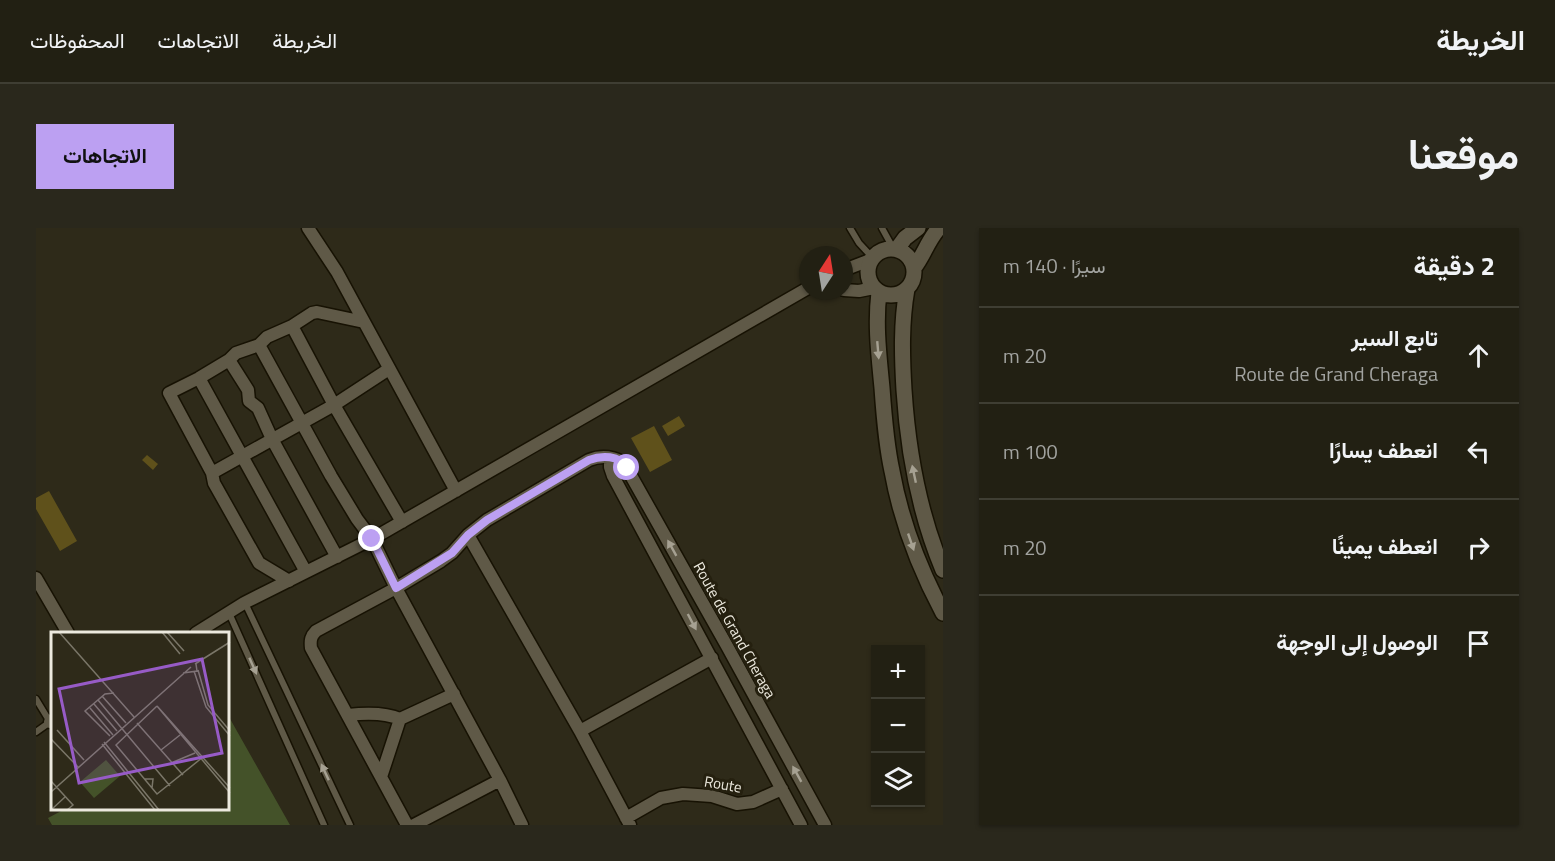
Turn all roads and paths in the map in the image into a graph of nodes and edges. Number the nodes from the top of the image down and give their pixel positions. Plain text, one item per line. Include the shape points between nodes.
1 (308, 228) edge
2 (850, 228) edge
3 (882, 228) edge
4 (918, 228) edge
5 (939, 228) edge
6 (895, 249) junction
7 (871, 259) junction
8 (853, 266) edge
9 (914, 268) junction
10 (907, 289) junction
11 (876, 290) junction
12 (853, 291) edge
13 (799, 293) edge
14 (364, 322) junction
15 (292, 326) junction
16 (259, 345) junction
17 (229, 360) junction
18 (389, 369) junction
19 (199, 378) junction
20 (334, 405) junction
21 (303, 422) junction
22 (272, 439) junction
23 (242, 456) junction
24 (610, 458) junction
25 (212, 473) junction
26 (456, 491) junction
27 (402, 522) junction
28 (468, 535) junction
29 (372, 539) junction
30 (337, 557) junction
31 (943, 570) edge
32 (306, 572) junction
33 (36, 578) edge
34 (289, 580) junction
35 (396, 588) junction
36 (244, 603) junction
37 (229, 613) junction
38 (943, 613) edge
39 (67, 632) edge
40 (197, 632) edge
41 (712, 658) junction
42 (454, 694) junction
43 (36, 699) edge
44 (348, 715) junction
45 (400, 719) junction
46 (51, 720) edge
47 (51, 722) edge
48 (580, 731) junction
49 (36, 732) edge
50 (381, 777) junction
51 (500, 780) junction
52 (782, 789) junction
53 (628, 821) edge
54 (324, 825) edge
55 (350, 825) edge
56 (407, 825) edge
57 (414, 825) edge
58 (522, 825) edge
59 (801, 825) edge
60 (825, 825) edge

1 - 14 street
2 - 7 lane
3 - 6 lane
4 - 6 street
5 - 9 street
6 - 7 street via 884,249
6 - 9 street via 906,254
7 - 8 street
7 - 11 street via 867,274
9 - 10 street
10 - 11 street via 897,294
31 -> 10 street via 924,516 908,438 901,347
11 - 12 street
11 -> 38 street via 877,339 891,470 913,549
13 - 26 street
14 - 15 street via 317,312
14 - 18 street
15 - 16 street
15 - 20 street
16 - 17 street via 236,353
16 - 21 street
17 - 19 street
17 - 22 street
18 - 20 street
18 - 26 street
19 - 23 street
19 - 25 street via 169,393
20 - 21 street
20 - 27 street
21 - 22 street
21 - 29 street via 331,476
22 - 23 street
22 - 30 street
23 - 25 street
23 - 32 street
24 - 28 street via 589,460
24 -> 41 street via 613,476
60 -> 24 street, Route de Grand Cheraga via 625,465
25 - 34 street via 259,563
26 - 27 street
27 - 29 street
28 - 35 street via 452,553
28 - 48 street
29 - 30 street
29 - 35 street
30 - 32 street
32 - 34 street
33 - 39 street
34 - 36 street
35 - 42 street
35 - 44 street via 312,635 311,648
36 - 37 street
55 -> 36 lane
37 - 40 street
37 -> 54 lane
41 - 48 street
41 - 52 street
42 - 45 street
42 - 51 street
43 - 46 lane
44 - 45 street via 382,714
44 - 50 street
45 - 50 street
47 - 49 lane
48 - 53 street
50 - 56 street
51 - 57 street
51 - 58 street
52 - 53 street, Route via 737,804 712,796 683,794 661,798
52 - 59 street

